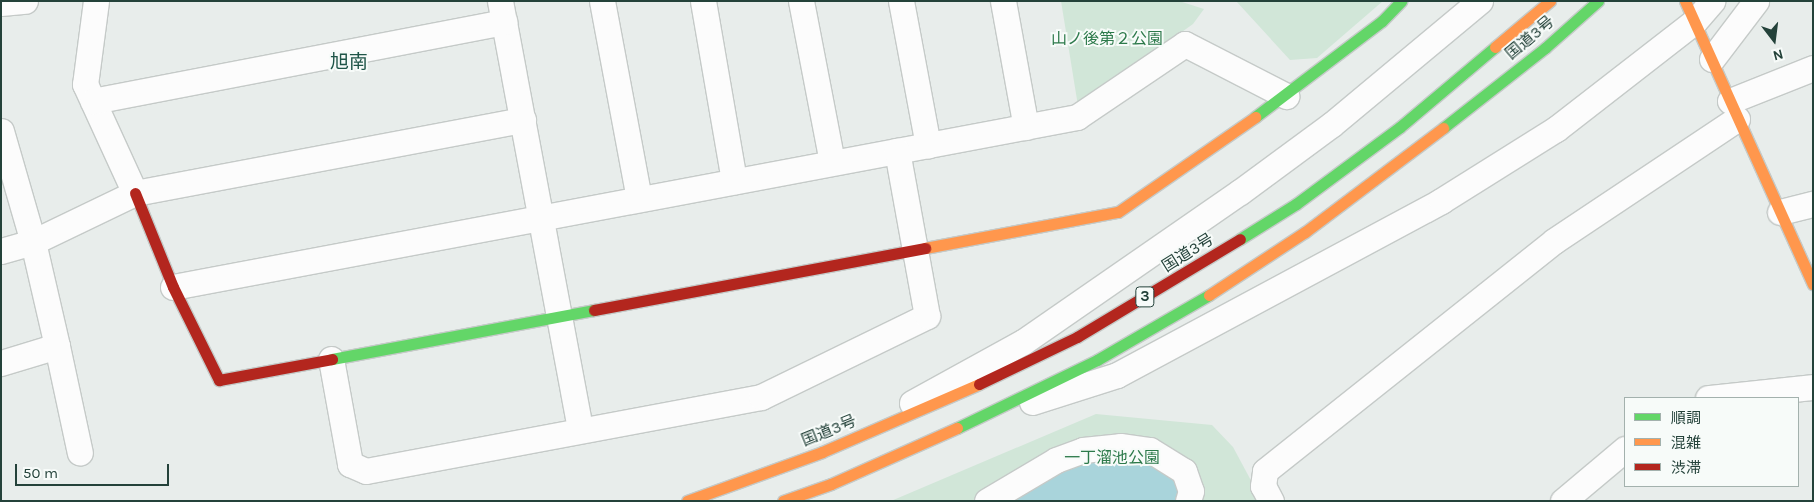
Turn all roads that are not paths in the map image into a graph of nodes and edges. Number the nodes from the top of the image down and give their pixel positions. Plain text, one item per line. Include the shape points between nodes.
1 (25, 1) edge
2 (96, 1) edge
3 (602, 1) edge
4 (703, 1) edge
5 (801, 1) edge
6 (901, 1) edge
7 (1002, 1) edge
8 (1401, 1) edge
9 (1480, 1) edge
10 (1550, 1) edge
11 (1598, 1) edge
12 (1712, 1) edge
13 (1756, 1) edge
14 (1, 3) edge
15 (1690, 11) edge
16 (502, 12) edge
17 (1712, 59) junction
18 (1813, 68) edge
19 (1286, 96) junction
20 (93, 101) junction
21 (1734, 110) junction
22 (522, 120) junction
23 (1026, 127) junction
24 (1, 131) edge
25 (928, 145) junction
26 (897, 151) junction
27 (832, 162) junction
28 (734, 181) junction
29 (135, 193) junction
30 (639, 199) junction
31 (1813, 204) edge
32 (1780, 212) junction
33 (541, 218) junction
34 (33, 242) junction
35 (914, 250) junction
36 (1, 251) edge
37 (1813, 284) edge
38 (173, 287) junction
39 (561, 317) junction
40 (57, 346) junction
41 (331, 359) junction
42 (1, 363) edge
43 (1813, 386) edge
44 (1717, 397) edge
45 (985, 416) junction
46 (580, 428) junction
47 (1624, 449) edge
48 (822, 452) junction
49 (80, 453) dead end
50 (687, 501) edge
51 (783, 501) edge
52 (987, 501) edge
53 (1188, 501) edge
54 (1271, 501) edge
55 (1563, 501) edge

1 - 14 street
2 - 20 street via 85,84
3 - 30 street
4 - 28 street
5 - 27 street
6 - 25 street
7 - 23 street
8 - 19 main road via 1382,21
9 - 48 street via 1331,125 1023,342
10 - 48 main road, 国道3号 / 3 via 1400,127 1296,204 1189,272 1077,337 950,398
11 - 45 main road, 国道3号 / 3 via 1545,48 1422,146 1305,232 1169,319 1097,360
12 - 15 street
13 - 17 street
15 - 17 main road
15 - 45 street via 1556,129 1441,201 1117,375
16 - 20 street
16 - 22 street
17 - 21 main road
18 - 21 street
19 - 23 street via 1185,44 1077,117
19 - 35 main road via 1118,212
20 - 29 street
21 - 32 main road
21 - 54 street via 1554,241 1265,471 1263,486
22 - 29 street
22 - 33 street
23 - 25 street
24 - 34 street
25 - 26 street
26 - 27 street
26 - 35 street
27 - 28 street
28 - 30 street
29 - 34 street
29 - 38 main road
30 - 33 street
31 - 32 street
32 - 37 main road
33 - 38 street
33 - 39 street
34 - 36 street
34 - 40 street
35 - 39 main road
35 - 46 street via 927,316 761,397
38 - 41 main road via 219,380
39 - 41 main road
39 - 46 street
40 - 42 street
40 - 49 street
41 - 46 street via 350,464 366,470
43 - 44 street
45 - 51 main road, 国道3号 / 3 via 831,484
47 - 55 street
48 - 50 main road, 国道3号 / 3
52 - 53 street via 1056,460 1083,450 1120,446 1150,450 1184,471 1191,491

